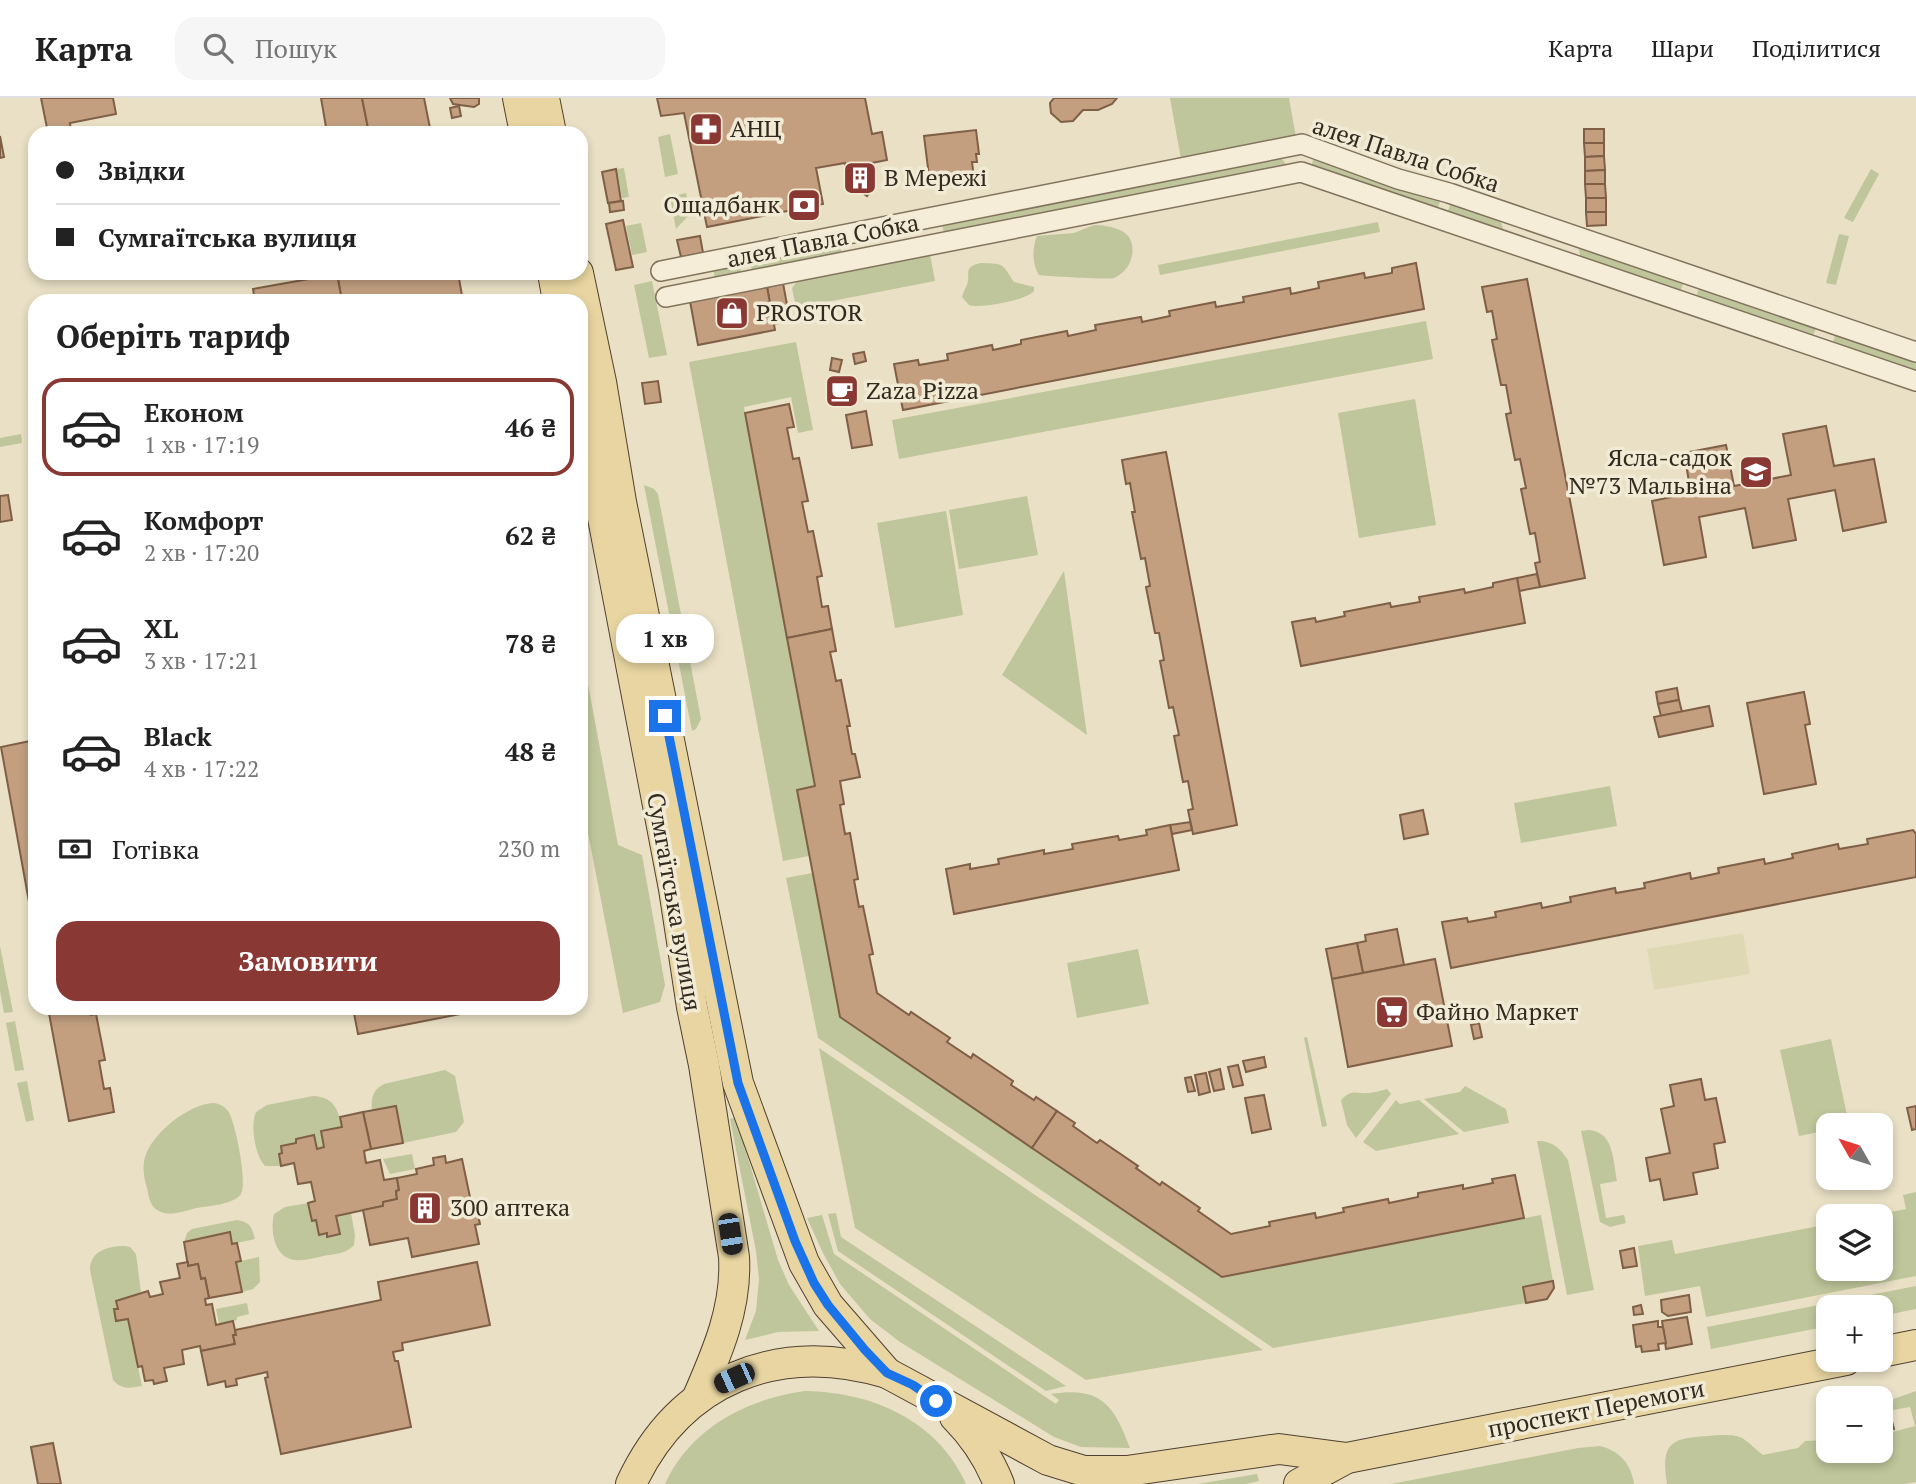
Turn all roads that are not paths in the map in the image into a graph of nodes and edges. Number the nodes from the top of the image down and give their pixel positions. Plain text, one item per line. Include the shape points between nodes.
1 (518, 98) edge
2 (544, 98) edge
3 (524, 126) edge
4 (550, 126) edge
5 (661, 271) dead end
6 (666, 297) dead end
7 (588, 320) edge
8 (1916, 352) edge
9 (1916, 382) edge
10 (588, 440) edge
11 (1916, 1345) edge
12 (1893, 1350) edge
13 (1816, 1366) edge
14 (887, 1373) junction
15 (697, 1399) junction
16 (936, 1401) junction
17 (1347, 1458) junction
18 (631, 1484) edge
19 (999, 1484) edge
20 (1299, 1484) edge

1 - 3 main road
2 - 4 main road
5 - 8 street, алея Павла Собка via 1302,144
6 - 9 street, алея Павла Собка via 1301,172
7 - 14 main road, Сумгаїтська вулиця via 738,1083 804,1263 828,1305
10 - 15 main road, Сумгаїтська вулиця via 674,889 734,1257 733,1302
11 - 12 main road
13 - 17 main road, проспект Перемоги
14 - 15 main road via 831,1361 794,1362 747,1372
14 - 16 main road
15 - 18 main road via 657,1439
16 - 17 main road via 1048,1460 1084,1471 1127,1471 1279,1449
16 - 19 main road via 976,1441
17 - 20 main road

